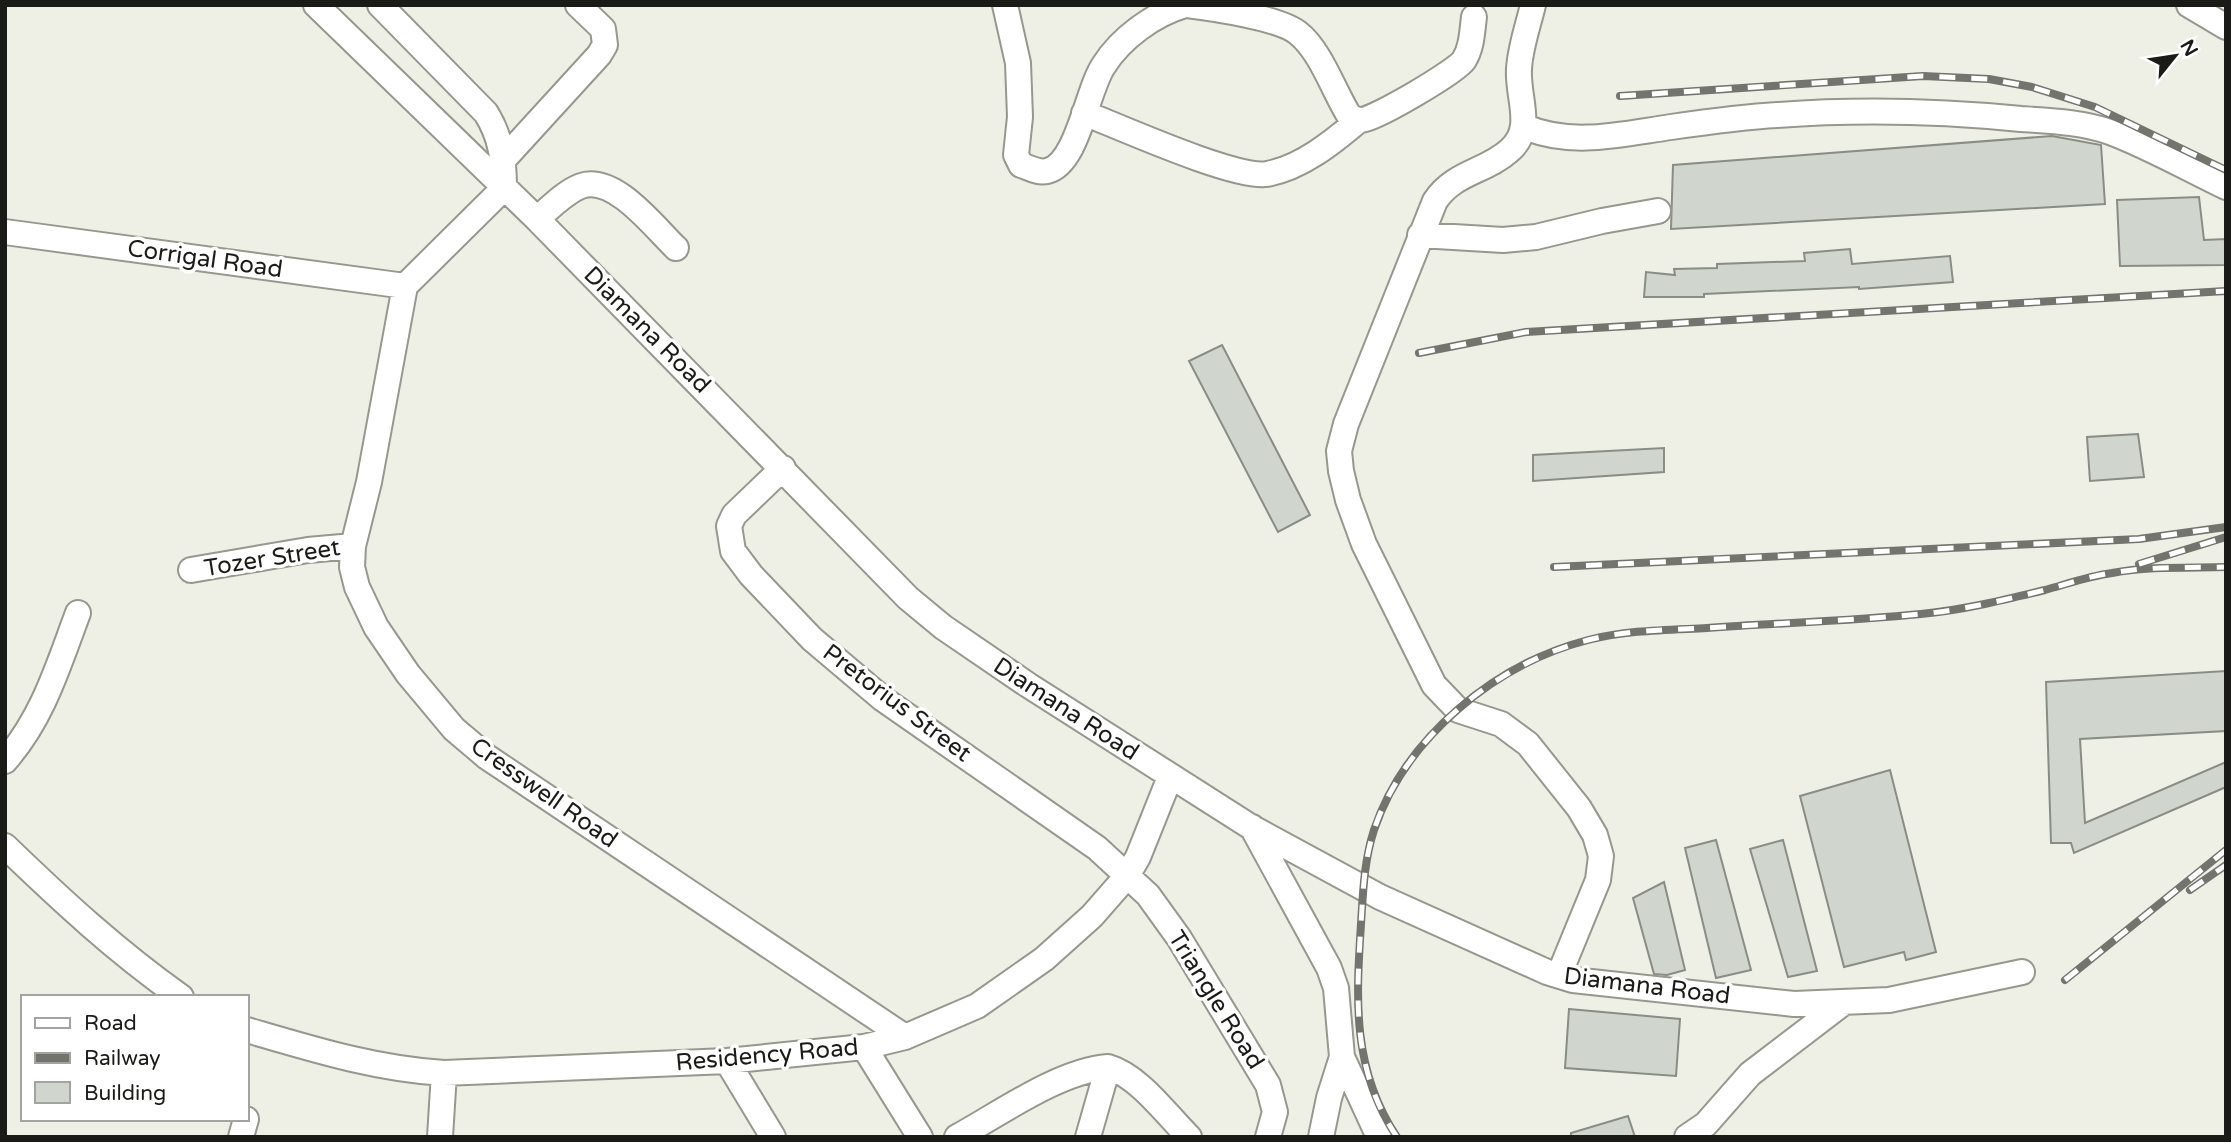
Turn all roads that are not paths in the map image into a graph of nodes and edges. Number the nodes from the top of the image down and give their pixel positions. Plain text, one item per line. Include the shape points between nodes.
1 (316, 5) edge
2 (380, 5) edge
3 (578, 5) edge
4 (1005, 5) edge
5 (1186, 5) edge
6 (1533, 5) edge
7 (2189, 5) edge
8 (1474, 18) dead end
9 (2226, 27) edge
10 (1084, 113) junction
11 (1359, 120) junction
12 (1525, 127) junction
13 (504, 159) junction
14 (2226, 187) edge
15 (504, 188) junction
16 (1658, 211) dead end
17 (537, 219) junction
18 (5, 232) edge
19 (1420, 235) junction
20 (676, 248) dead end
21 (405, 286) junction
22 (783, 468) junction
23 (354, 546) junction
24 (191, 570) dead end
25 (78, 612) dead end
26 (5, 761) edge
27 (1170, 777) junction
28 (1251, 827) junction
29 (5, 846) edge
30 (1127, 876) junction
31 (2022, 972) dead end
32 (1559, 975) junction
33 (178, 995) edge
34 (1843, 1003) junction
35 (248, 1030) edge
36 (905, 1037) junction
37 (864, 1046) junction
38 (1342, 1057) junction
39 (727, 1061) junction
40 (1108, 1067) junction
41 (444, 1073) junction
42 (440, 1137) edge
43 (773, 1137) edge
44 (920, 1137) edge
45 (957, 1137) edge
46 (1088, 1137) edge
47 (1188, 1137) edge
48 (1268, 1137) edge
49 (1321, 1137) edge
50 (1379, 1137) edge
51 (1687, 1137) edge

1 - 15 street, Diamana Road
2 - 13 street via 486,113
3 - 13 street via 603,30 605,45
4 - 10 street via 1018,62 1021,96 1016,155 1021,165 1049,171 1065,159
5 - 10 street via 1140,28 1116,49 1097,76
5 - 11 street via 1274,22 1297,32 1317,57 1350,117
6 - 12 street via 1519,68
7 - 9 street
8 - 11 street via 1463,62 1438,80
10 - 11 street via 1219,165 1263,174 1300,161
12 - 14 street via 1545,135 1597,137 1779,114 1969,114 2076,124 2110,132
12 - 19 street via 1505,154 1444,188
13 - 15 street
15 - 17 street, Diamana Road
15 - 21 street
16 - 19 street via 1536,237 1503,240
17 - 20 street via 580,186 602,185 617,191
17 - 22 street, Diamana Road
18 - 21 street, Corrigal Road
19 - 32 street via 1346,424 1339,450 1340,471 1364,544 1434,685 1458,710 1501,724 1528,744 1595,835 1601,856 1598,880
21 - 23 street, Cresswell Road
22 - 27 street, Diamana Road via 908,598 943,627
22 - 30 street, Pretorius Street via 734,515 729,526 733,551 751,575 812,639 883,699 1057,818
23 - 24 street, Tozer Street
23 - 36 street, Cresswell Road via 352,567 357,587 376,627 454,729 487,757
25 - 26 street via 36,720
27 - 28 street, Diamana Road
27 - 30 street, Residency Road
28 - 32 street, Diamana Road via 1380,897
28 - 38 street via 1329,968 1336,988
29 - 33 street via 131,961
30 - 36 street, Residency Road via 1044,959 976,1006
30 - 48 street, Triangle Road via 1148,895 1179,938 1260,1071 1275,1112
31 - 34 street, Diamana Road via 1889,1000
32 - 34 street, Diamana Road via 1794,1004
34 - 51 street via 1750,1074 1706,1124
35 - 41 street, Residency Road via 356,1061
36 - 37 street, Residency Road
37 - 39 street, Residency Road
37 - 44 street
38 - 49 street
38 - 50 street
39 - 41 street, Residency Road
39 - 43 street
40 - 45 street via 1053,1084
40 - 46 street
40 - 47 street via 1132,1078
41 - 42 street

